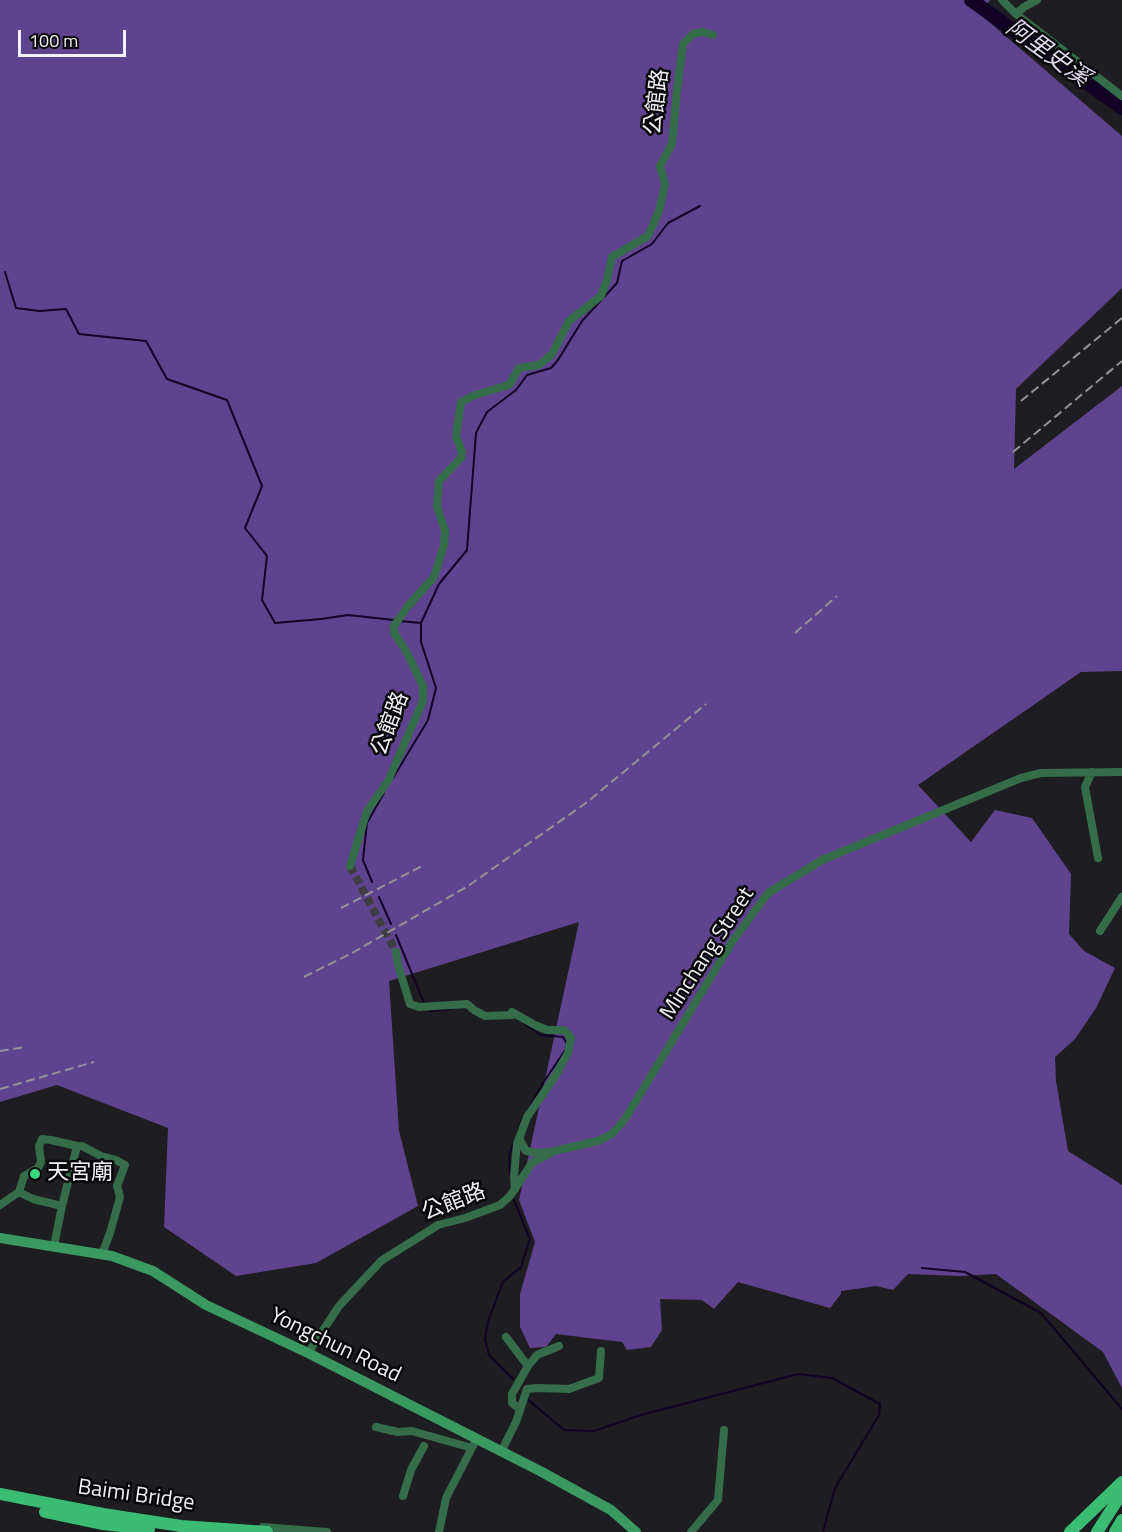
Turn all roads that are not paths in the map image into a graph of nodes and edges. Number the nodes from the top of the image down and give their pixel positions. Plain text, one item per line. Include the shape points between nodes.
1 (1002, 0) edge
2 (1037, 0) edge
3 (1016, 14) junction
4 (713, 34) dead end
5 (1122, 96) edge
6 (1092, 772) junction
7 (1122, 772) edge
8 (1098, 858) dead end
9 (350, 866) dead end
10 (1122, 897) edge
11 (1100, 931) dead end
12 (396, 952) tunnel mouth
13 (519, 1140) junction
14 (77, 1146) junction
15 (554, 1151) junction
16 (515, 1189) junction
17 (18, 1192) junction
18 (0, 1205) edge
19 (62, 1206) junction
20 (0, 1238) edge
21 (54, 1246) junction
22 (102, 1254) junction
23 (506, 1337) dead end
24 (559, 1346) dead end
25 (601, 1351) dead end
26 (308, 1353) junction
27 (528, 1366) junction
28 (519, 1409) junction
29 (376, 1427) dead end
30 (724, 1430) dead end
31 (475, 1443) junction
32 (424, 1446) dead end
33 (502, 1450) junction
34 (1122, 1482) edge
35 (0, 1492) edge
36 (1122, 1495) edge
37 (403, 1496) dead end
38 (0, 1502) edge
39 (1122, 1520) edge
40 (174, 1532) edge
41 (267, 1532) edge
42 (327, 1532) edge
43 (439, 1532) edge
44 (636, 1532) edge
45 (691, 1532) edge
46 (1070, 1532) edge
47 (1099, 1532) edge
48 (1115, 1532) edge

1 - 3 street
2 - 3 street
3 - 5 street
4 - 9 street, 公館路 via 693,34 683,44 672,144 660,166 665,184 648,236 612,256 601,296 569,321 552,354 539,365 519,369 509,385 461,402 456,436 461,458 439,481 436,506 445,531 444,545 434,577 394,626 394,633 423,686 423,701 388,781 367,811
6 - 7 street, Minchang Street
6 - 8 street via 1085,787
6 - 15 street, Minchang Street via 1041,773 1021,778 822,860 768,893 732,942 626,1119 612,1134 598,1141
10 - 11 street
12 - 13 street, 公館路 via 410,1004 467,1004 485,1016 512,1016 512,1012 547,1030 565,1030 572,1038 556,1076 527,1117
13 - 15 street via 526,1151
13 - 16 street, 公館路
14 - 17 street via 42,1139 41,1162 24,1176
14 - 19 street
14 - 22 street via 125,1165 117,1186 120,1197
15 - 16 street, Minchang Street via 532,1163
16 - 26 street, 公館路 via 500,1205 438,1225 381,1261 339,1306
17 - 18 street
17 - 19 street via 33,1200
19 - 21 street
20 - 21 street, Yongchun Road
21 - 22 street, Yongchun Road
22 - 26 street, Yongchun Road via 153,1272 207,1305
23 - 27 street
24 - 27 street via 537,1355
25 - 28 street via 599,1378 569,1389 526,1389
26 - 31 street, Yongchun Road
27 - 28 street via 512,1394 512,1403
28 - 33 street
29 - 31 street
30 - 45 street via 718,1500
31 - 33 street, Yongchun Road
31 - 43 street via 446,1498
32 - 37 street
33 - 44 street, Yongchun Road via 611,1510
34 - 46 main road
35 - 41 main road, Baimi Bridge via 181,1526
35 - 42 street via 182,1522
36 - 47 main road
38 - 40 main road, Baimi Bridge via 102,1524
39 - 48 main road

